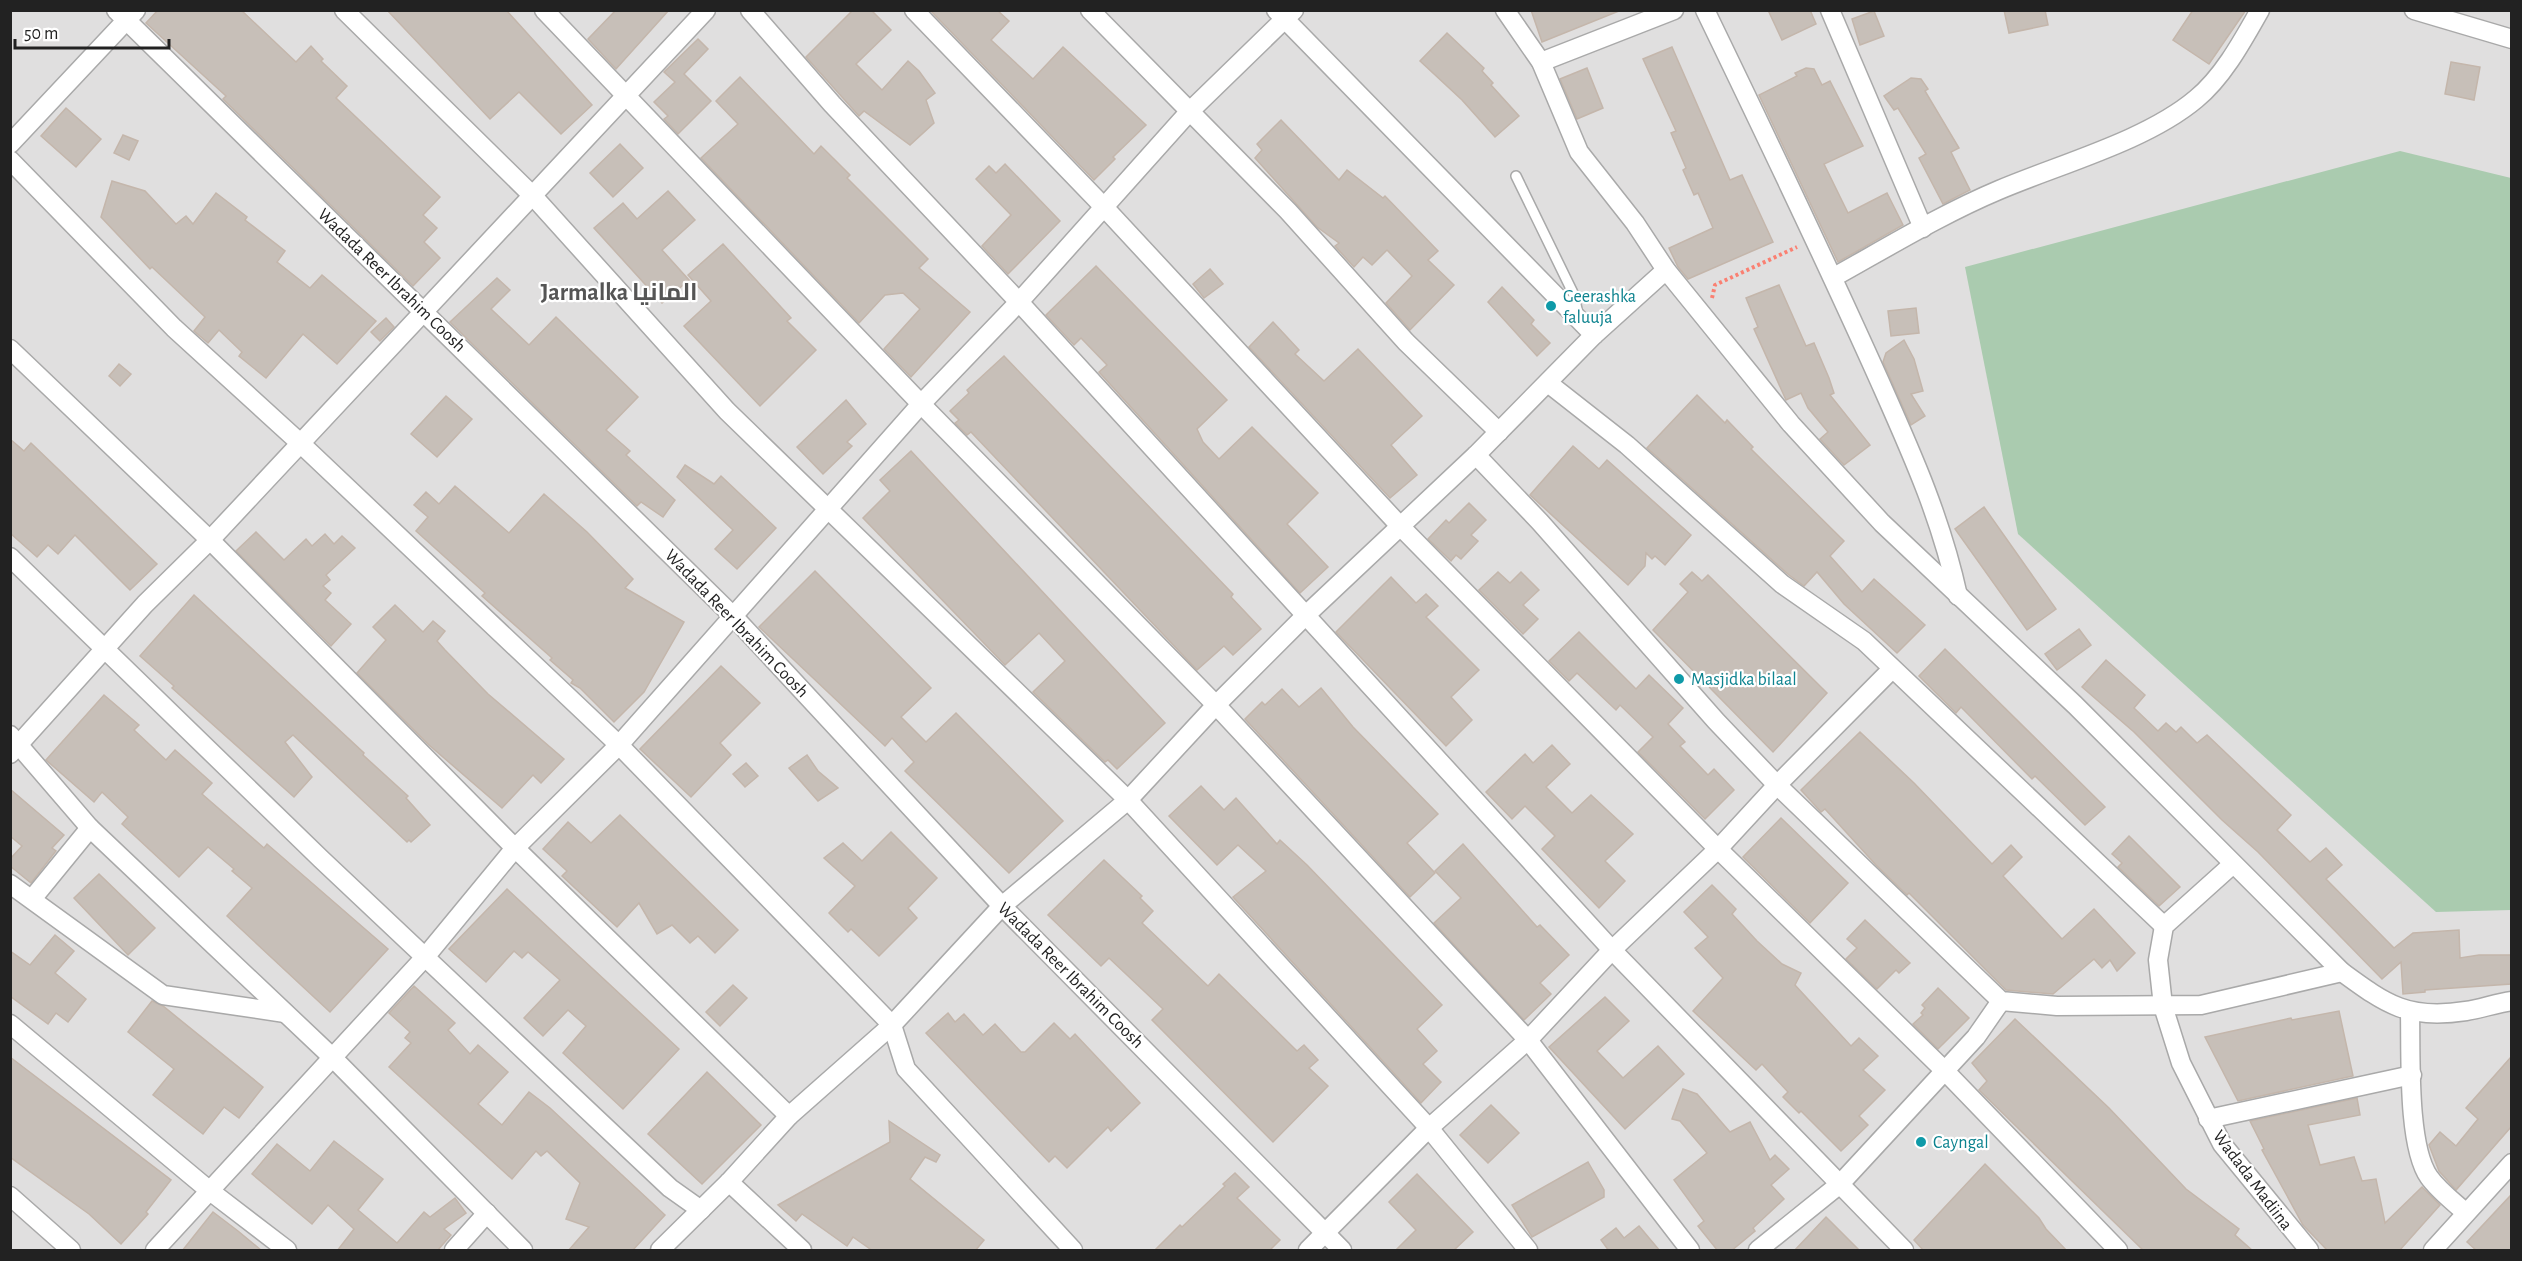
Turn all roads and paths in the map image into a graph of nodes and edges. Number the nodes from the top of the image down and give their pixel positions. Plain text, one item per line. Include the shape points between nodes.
1 (344, 10) edge
2 (544, 10) edge
3 (706, 10) edge
4 (750, 10) edge
5 (914, 10) edge
6 (1089, 10) edge
7 (1505, 10) edge
8 (1674, 10) edge
9 (1705, 10) edge
10 (1830, 10) edge
11 (2260, 10) edge
12 (2414, 10) edge
13 (126, 14) edge
14 (1285, 14) edge
15 (2511, 39) edge
16 (1541, 62) junction
17 (628, 96) junction
18 (1190, 112) junction
19 (10, 144) edge
20 (10, 160) edge
21 (1516, 176) dead end
22 (533, 196) junction
23 (1103, 206) junction
24 (1923, 228) junction
25 (1814, 239) junction
26 (1666, 270) junction
27 (1834, 277) junction
28 (1019, 302) junction
29 (424, 312) junction
30 (1707, 318) junction
31 (1580, 322) junction
32 (1594, 335) junction
33 (10, 349) edge
34 (1548, 383) junction
35 (921, 404) junction
36 (1499, 432) junction
37 (299, 442) junction
38 (1476, 455) junction
39 (828, 508) junction
40 (1401, 526) junction
41 (210, 540) junction
42 (10, 557) edge
43 (1958, 596) junction
44 (1306, 615) junction
45 (734, 617) junction
46 (105, 648) junction
47 (1892, 669) junction
48 (1216, 705) junction
49 (14, 744) edge
50 (619, 745) junction
51 (1777, 784) junction
52 (1128, 800) junction
53 (90, 828) junction
54 (514, 848) junction
55 (1718, 849) junction
56 (2233, 864) junction
57 (10, 884) edge
58 (32, 900) junction
59 (1002, 906) junction
60 (2164, 926) junction
61 (1612, 950) junction
62 (426, 956) junction
63 (2342, 972) junction
64 (2001, 1001) junction
65 (2511, 1001) edge
66 (2163, 1006) junction
67 (285, 1013) junction
68 (2410, 1013) junction
69 (10, 1024) edge
70 (892, 1025) junction
71 (1528, 1040) junction
72 (332, 1057) junction
73 (1945, 1071) junction
74 (2412, 1075) junction
75 (789, 1116) junction
76 (2208, 1119) junction
77 (1429, 1128) junction
78 (2511, 1163) edge
79 (729, 1182) junction
80 (1840, 1184) junction
81 (210, 1191) junction
82 (10, 1196) edge
83 (701, 1210) junction
84 (487, 1213) junction
85 (2466, 1213) junction
86 (1326, 1233) junction
87 (71, 1251) edge
88 (155, 1251) edge
89 (287, 1251) edge
90 (454, 1251) edge
91 (524, 1251) edge
92 (660, 1251) edge
93 (802, 1251) edge
94 (1073, 1251) edge
95 (1308, 1251) edge
96 (1341, 1251) edge
97 (1528, 1251) edge
98 (1690, 1251) edge
99 (1758, 1251) edge
100 (1904, 1251) edge
101 (2118, 1251) edge
102 (2309, 1251) edge
103 (2433, 1251) edge

1 - 22 street
2 - 17 street
3 - 17 street
4 - 28 street via 832,104
5 - 23 street
6 - 18 street
7 - 16 street
8 - 16 street
9 - 25 street
10 - 24 street
11 - 24 street via 2215,78 2198,98 2170,118 1996,191
12 - 15 street
13 - 19 street
13 - 29 street, Wadada Reer Ibrahim Coosh
14 - 18 street
14 - 31 street
16 - 26 street via 1579,152
17 - 22 street
17 - 35 street
18 - 23 street
18 - 36 street via 1288,211 1406,342
20 - 37 street via 174,328
21 - 31 lane via 1574,295
22 - 29 street
22 - 39 street via 727,411
23 - 28 street
23 - 40 street
24 - 27 street
25 - 27 street
25 - 30 path via 1715,285
26 - 30 street
26 - 32 street
27 - 43 street via 1905,434 1947,546
28 - 35 street
28 - 44 street
29 - 37 street
29 - 45 street, Wadada Reer Ibrahim Coosh
30 - 43 street via 1791,424
31 - 32 street
32 - 34 street
33 - 41 street
34 - 36 street
34 - 47 street via 1626,446 1782,584 1840,623
35 - 39 street
35 - 48 street
36 - 38 street
37 - 41 street
37 - 50 street
38 - 40 street
38 - 51 street
39 - 45 street
39 - 52 street
40 - 44 street
40 - 55 street
41 - 46 street
41 - 54 street
42 - 46 street
43 - 56 street via 2075,705
44 - 48 street
44 - 61 street
45 - 50 street
45 - 59 street, Wadada Reer Ibrahim Coosh
46 - 49 street
46 - 62 street
47 - 51 street
47 - 60 street
48 - 52 street
48 - 71 street
49 - 53 street
50 - 54 street
50 - 70 street
51 - 55 street
51 - 64 street
52 - 59 street
52 - 77 street
53 - 58 street
53 - 67 street
54 - 62 street
54 - 75 street
55 - 61 street
55 - 73 street
56 - 60 street
56 - 63 street
57 - 58 street
58 - 67 street via 164,995
59 - 70 street
59 - 86 street, Wadada Reer Ibrahim Coosh
60 - 66 street, Wadada Madiina via 2158,960
61 - 71 street
61 - 80 street
62 - 72 street
62 - 83 street via 670,1188
63 - 66 street via 2201,1005
63 - 68 street via 2375,996
64 - 66 street via 2048,1006
64 - 73 street
65 - 68 street via 2456,1012
66 - 76 street, Wadada Madiina via 2181,1063
67 - 72 street
68 - 74 street
69 - 81 street
70 - 75 street
70 - 94 street via 906,1069
71 - 77 street
71 - 98 street
72 - 81 street
72 - 84 street
73 - 80 street
73 - 101 street
74 - 76 street
74 - 85 street via 2420,1156 2429,1177
75 - 79 street
76 - 102 street, Wadada Madiina via 2222,1144
77 - 86 street
77 - 97 street
78 - 85 street
79 - 83 street
79 - 93 street
80 - 99 street
80 - 100 street
81 - 88 street
81 - 89 street
82 - 87 street
83 - 92 street
84 - 90 street
84 - 91 street
85 - 103 street
86 - 95 street
86 - 96 street, Wadada Reer Ibrahim Coosh

